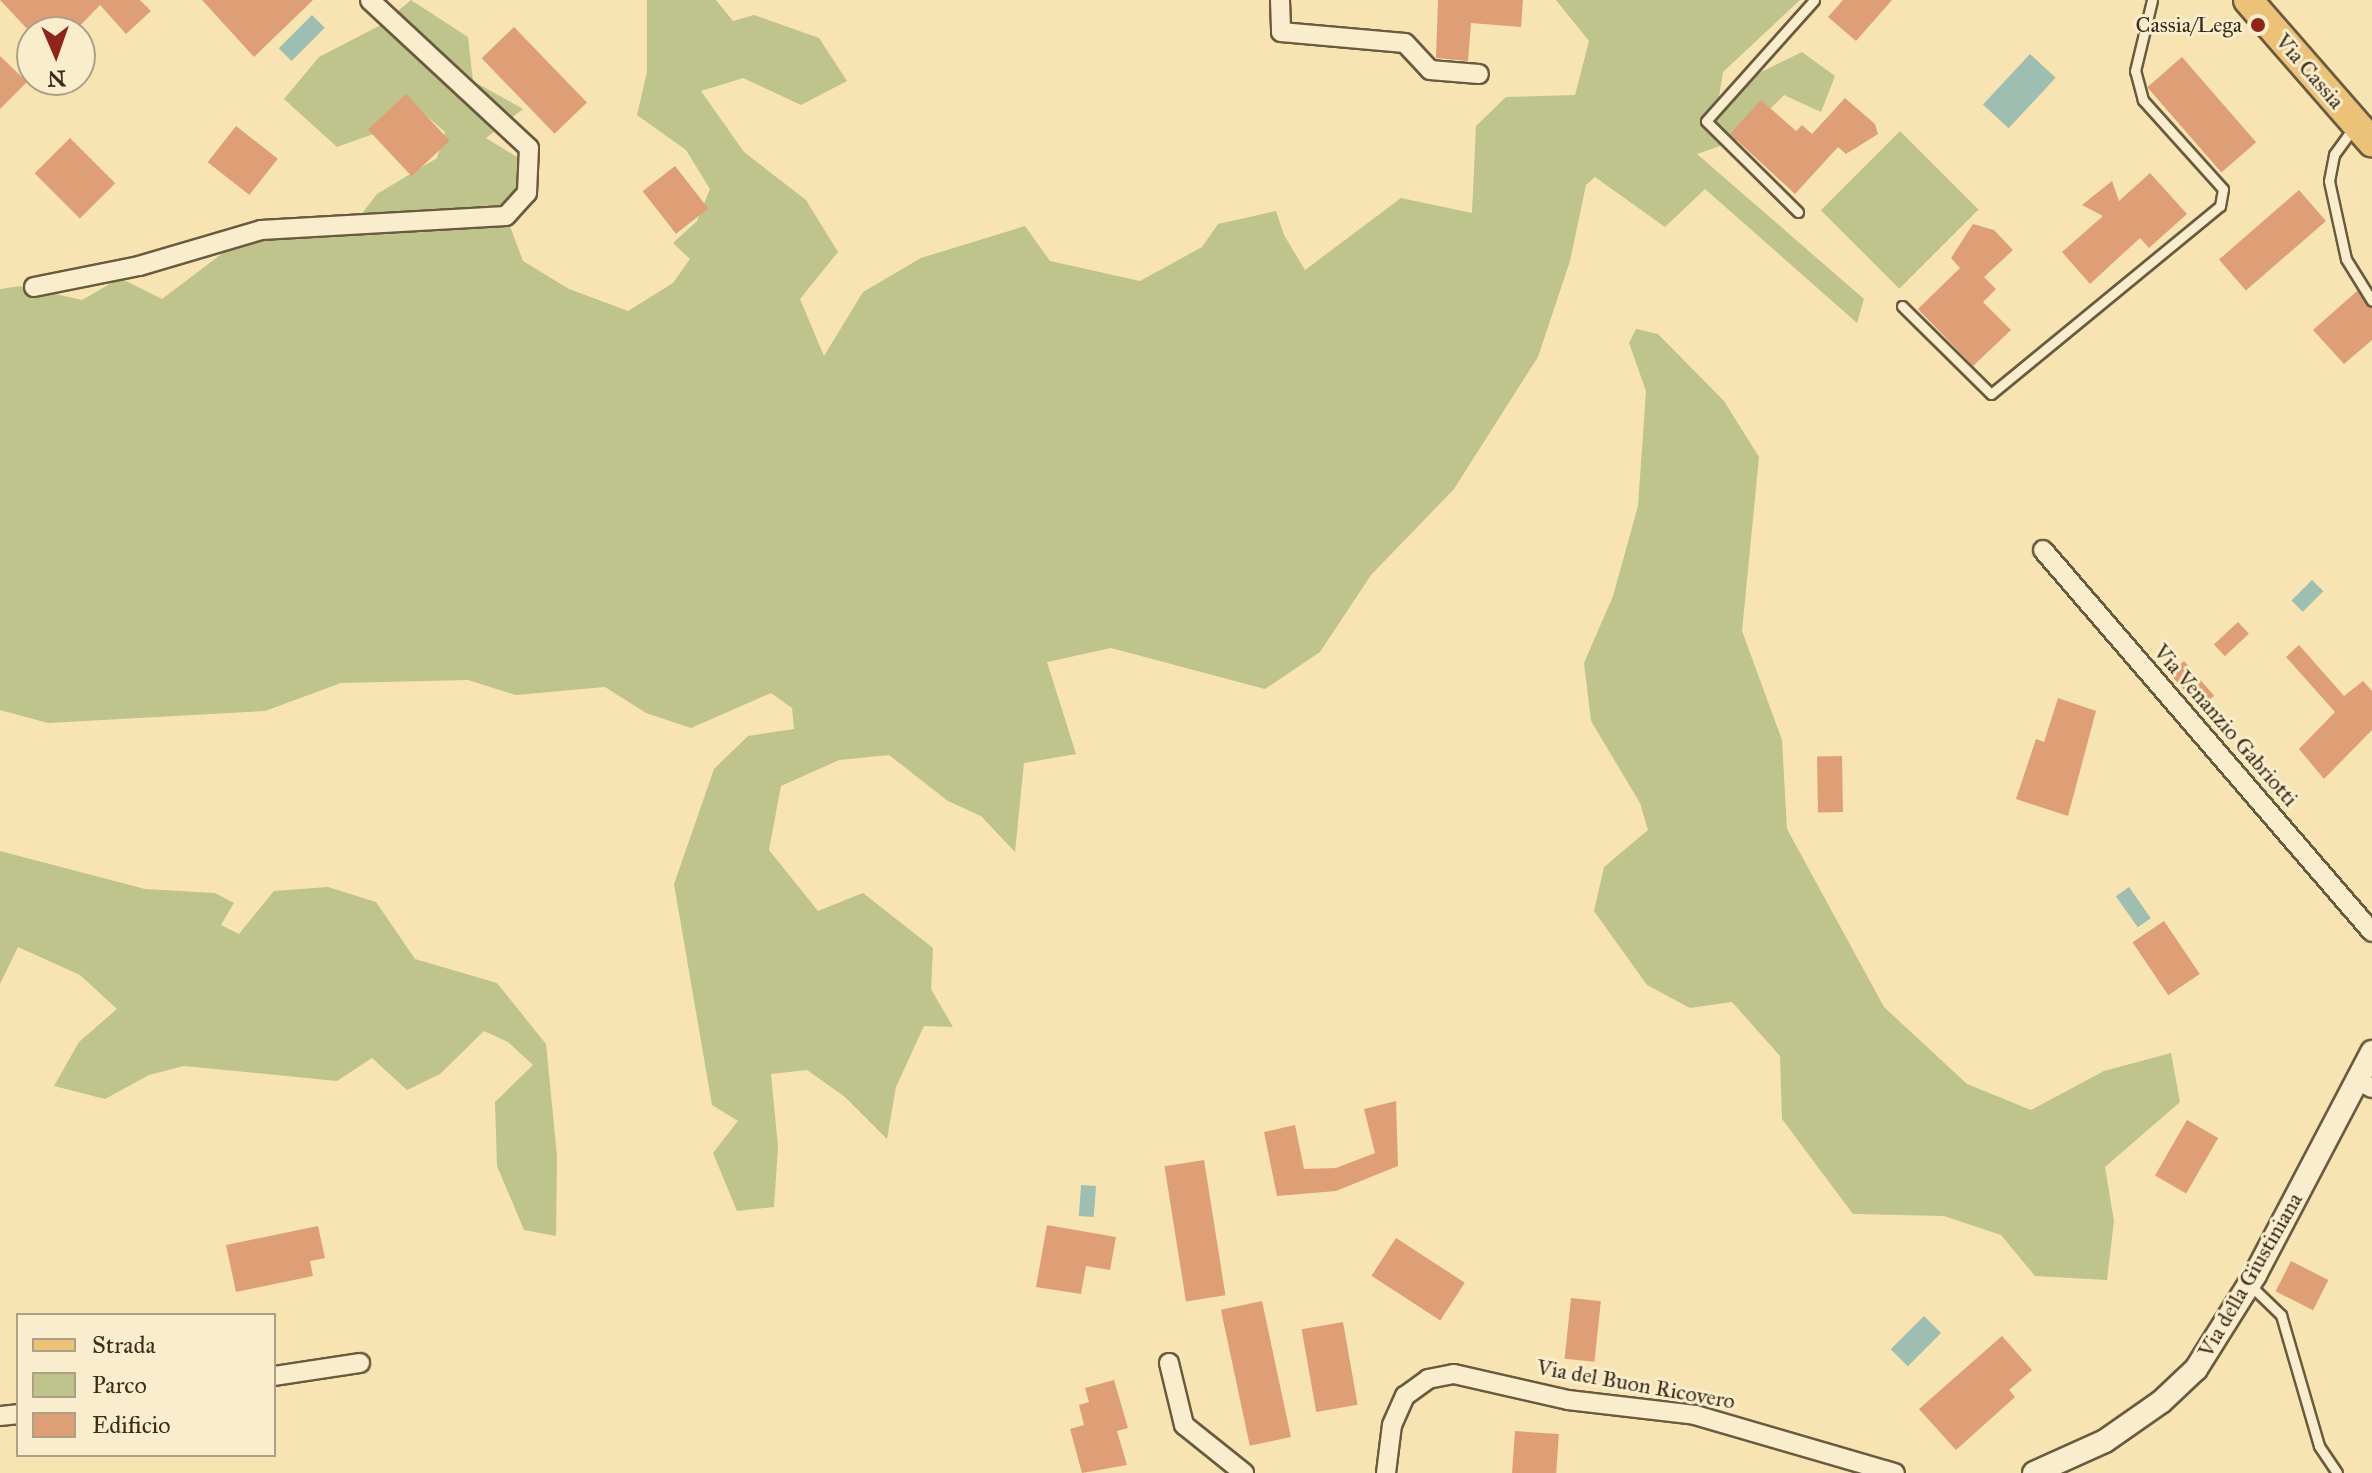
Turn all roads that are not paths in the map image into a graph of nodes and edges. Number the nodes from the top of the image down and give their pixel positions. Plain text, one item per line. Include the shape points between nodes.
1 (370, 0) edge
2 (1280, 0) edge
3 (1814, 0) edge
4 (2152, 0) edge
5 (2248, 0) edge
6 (1479, 74) dead end
7 (2364, 133) edge
8 (1798, 212) dead end
9 (34, 287) dead end
10 (2372, 301) edge
11 (1902, 306) dead end
12 (2043, 550) dead end
13 (2372, 932) edge
14 (2372, 1052) edge
15 (2364, 1084) edge
16 (2249, 1284) junction
17 (360, 1363) dead end
18 (1169, 1363) dead end
19 (276, 1376) edge
20 (1244, 1473) edge
21 (1386, 1473) edge
22 (1894, 1473) edge
23 (2034, 1473) edge
24 (2337, 1473) edge

1 - 9 street via 529,148 527,193 506,216 261,230 139,266
2 - 6 street via 1281,32 1405,43 1430,70
3 - 8 lane via 1706,121
4 - 11 lane via 2135,71 2143,100 2223,189 2220,206 1991,394
5 - 7 main road, Via Cassia
7 - 10 lane via 2334,155 2329,181 2346,259
12 - 13 street, Via Venanzio Gabriotti
14 - 15 street, Via della Giustiniana
15 - 16 street, Via della Giustiniana
16 - 23 street, Via della Giustiniana via 2196,1369 2161,1402 2105,1441
16 - 24 lane via 2281,1315 2319,1446
17 - 19 street
18 - 20 street via 1184,1425
21 - 22 street, Via del Buon Ricovero via 1400,1402 1417,1385 1454,1374 1568,1400 1695,1415

